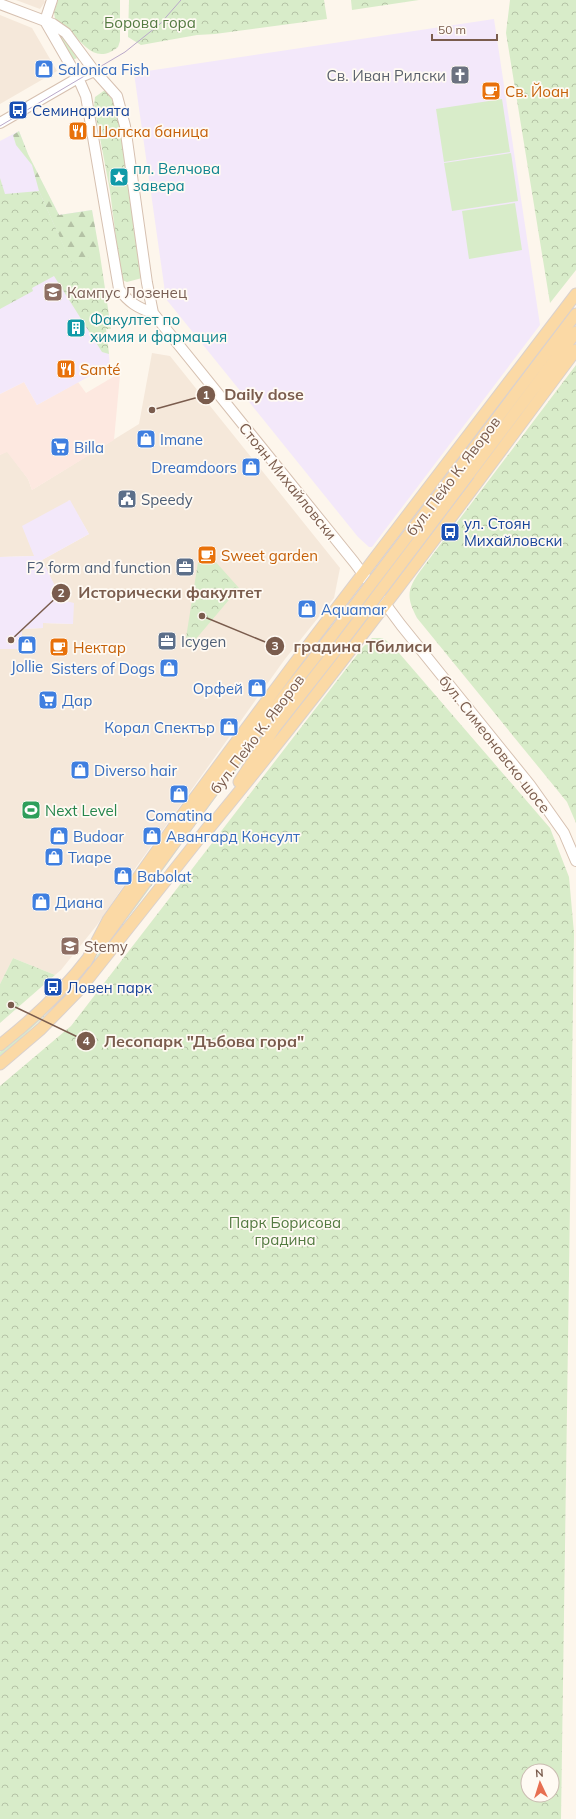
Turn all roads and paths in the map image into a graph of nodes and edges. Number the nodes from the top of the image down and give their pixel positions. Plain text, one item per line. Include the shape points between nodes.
1 (52, 0) edge
2 (0, 4) edge
3 (45, 21) junction
4 (95, 72) junction
5 (78, 78) junction
6 (0, 123) edge
7 (576, 294) edge
8 (576, 301) edge
9 (153, 313) junction
10 (576, 314) edge
11 (576, 332) edge
12 (576, 346) edge
13 (535, 348) junction
14 (576, 350) edge
15 (561, 370) junction
16 (465, 471) junction
17 (363, 574) junction
18 (385, 604) junction
19 (206, 832) junction
20 (576, 860) edge
21 (86, 962) junction
22 (0, 1045) edge
23 (0, 1064) edge

1 - 3 street
2 - 3 street
3 - 4 street via 66,33
3 - 5 street
4 - 5 street
4 - 9 street via 117,96 125,126 146,283
5 - 6 street
5 - 9 street via 86,96 92,121 119,289 125,299 138,308
7 - 13 main road
8 - 13 main road
9 - 17 street, Стоян Михайловски
10 - 16 main road, бул. Пейо К. Яворов
11 - 16 main road, бул. Пейо К. Яворов
12 - 15 main road
13 - 17 main road
14 - 15 main road
15 - 18 main road
16 - 19 main road, бул. Пейо К. Яворов, bridge via 342,642 276,726
16 - 21 main road, бул. Пейо К. Яворов, bridge via 243,749
17 - 18 street, бул. Симеоновско шосе
17 - 21 main road via 158,848 108,920
18 - 19 main road via 263,763
18 - 20 street, бул. Симеоновско шосе via 530,785 564,833
19 - 23 main road, бул. Пейо К. Яворов via 80,989 46,1024
21 - 22 main road, бул. Пейо К. Яворов via 69,982

